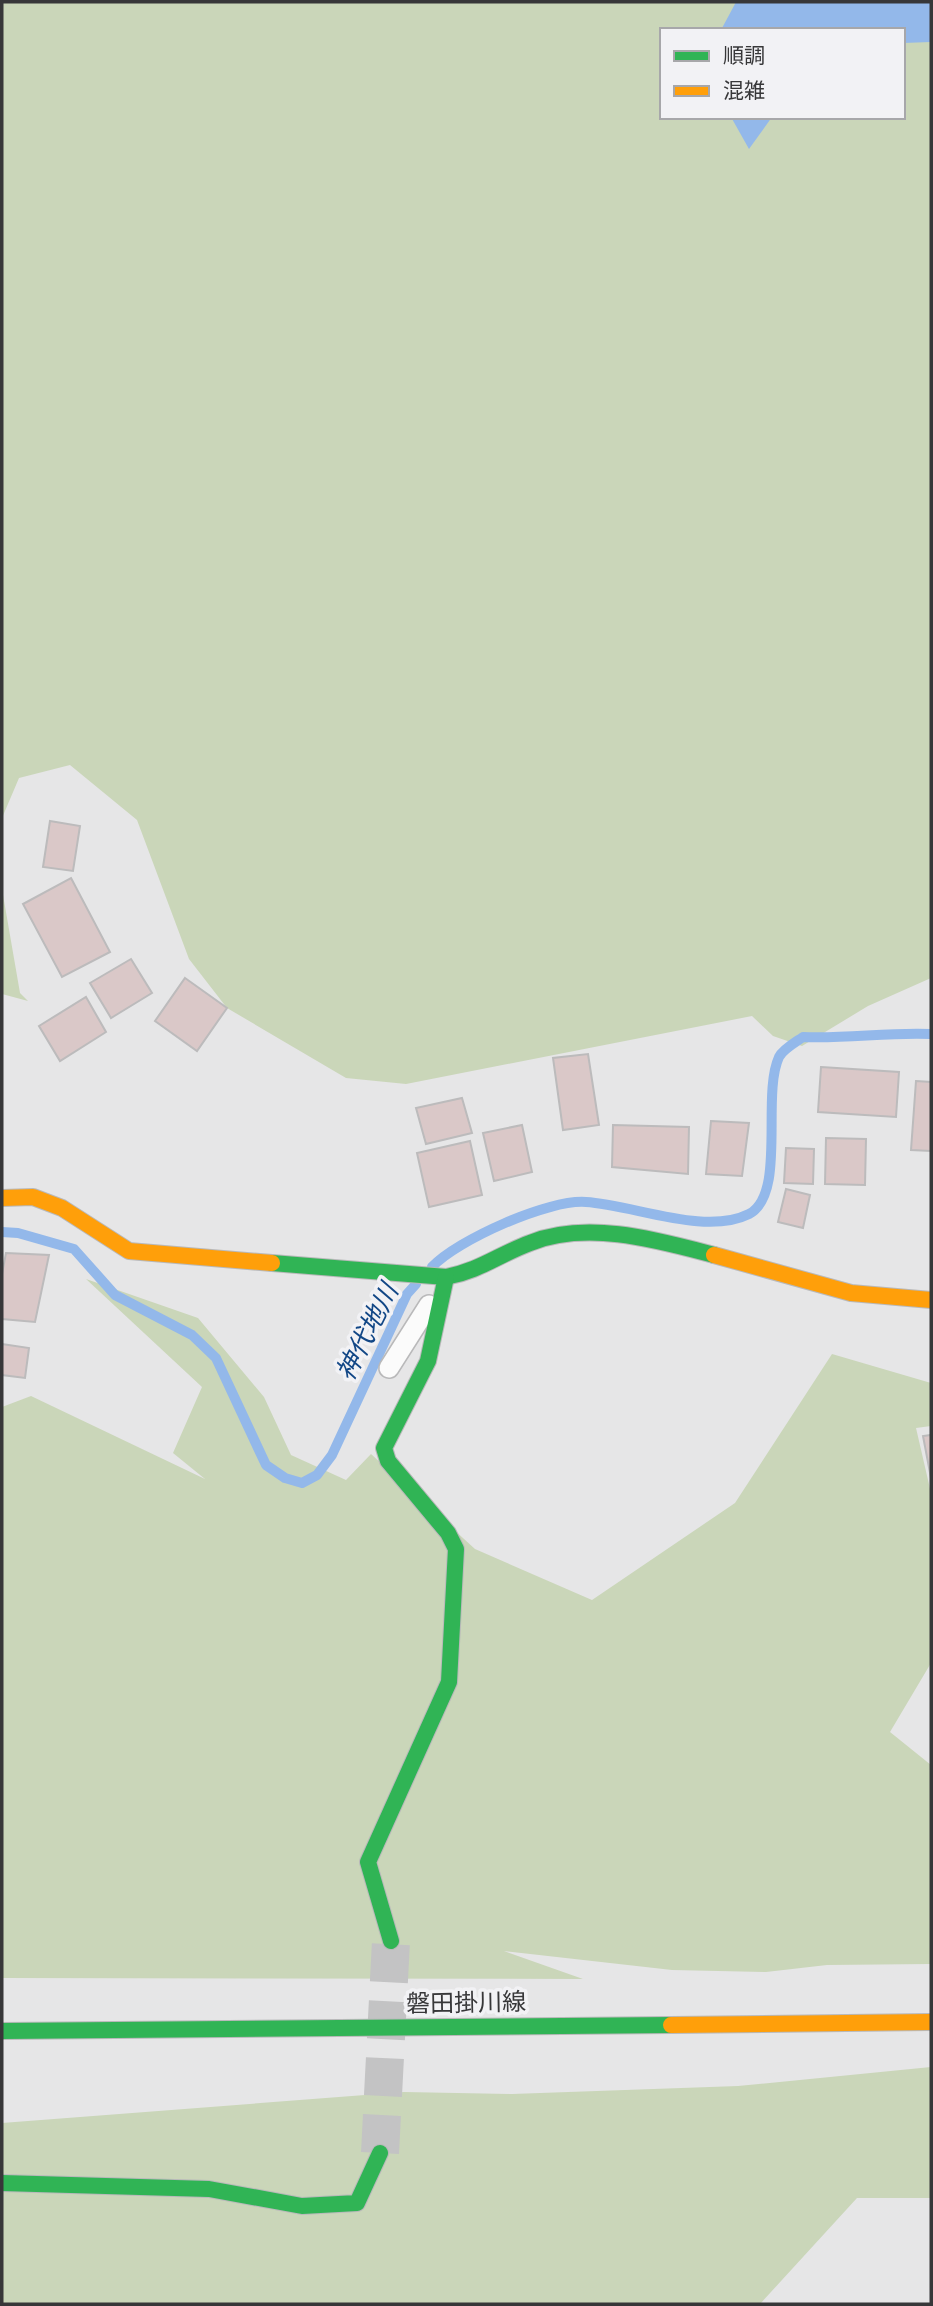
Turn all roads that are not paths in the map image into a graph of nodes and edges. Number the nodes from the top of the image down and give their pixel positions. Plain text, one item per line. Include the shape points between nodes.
1 (2, 1198) edge
2 (442, 1277) junction
3 (931, 1300) edge
4 (389, 1368) dead end
5 (391, 1941) tunnel mouth
6 (931, 2022) edge
7 (93, 2030) junction
8 (2, 2031) edge
9 (2, 2048) edge
10 (380, 2153) tunnel mouth
11 (2, 2183) edge

1 - 2 street via 33,1197 62,1208 129,1251
2 - 3 street via 468,1273 531,1242 601,1231 698,1251 850,1293
2 - 4 lane
2 - 5 street via 428,1361 384,1448 388,1461 448,1532 456,1549 449,1682 368,1862
6 - 7 street, 磐田掛川線
7 - 8 street, 磐田掛川線
7 - 9 street
10 - 11 street via 357,2203 302,2206 209,2189

